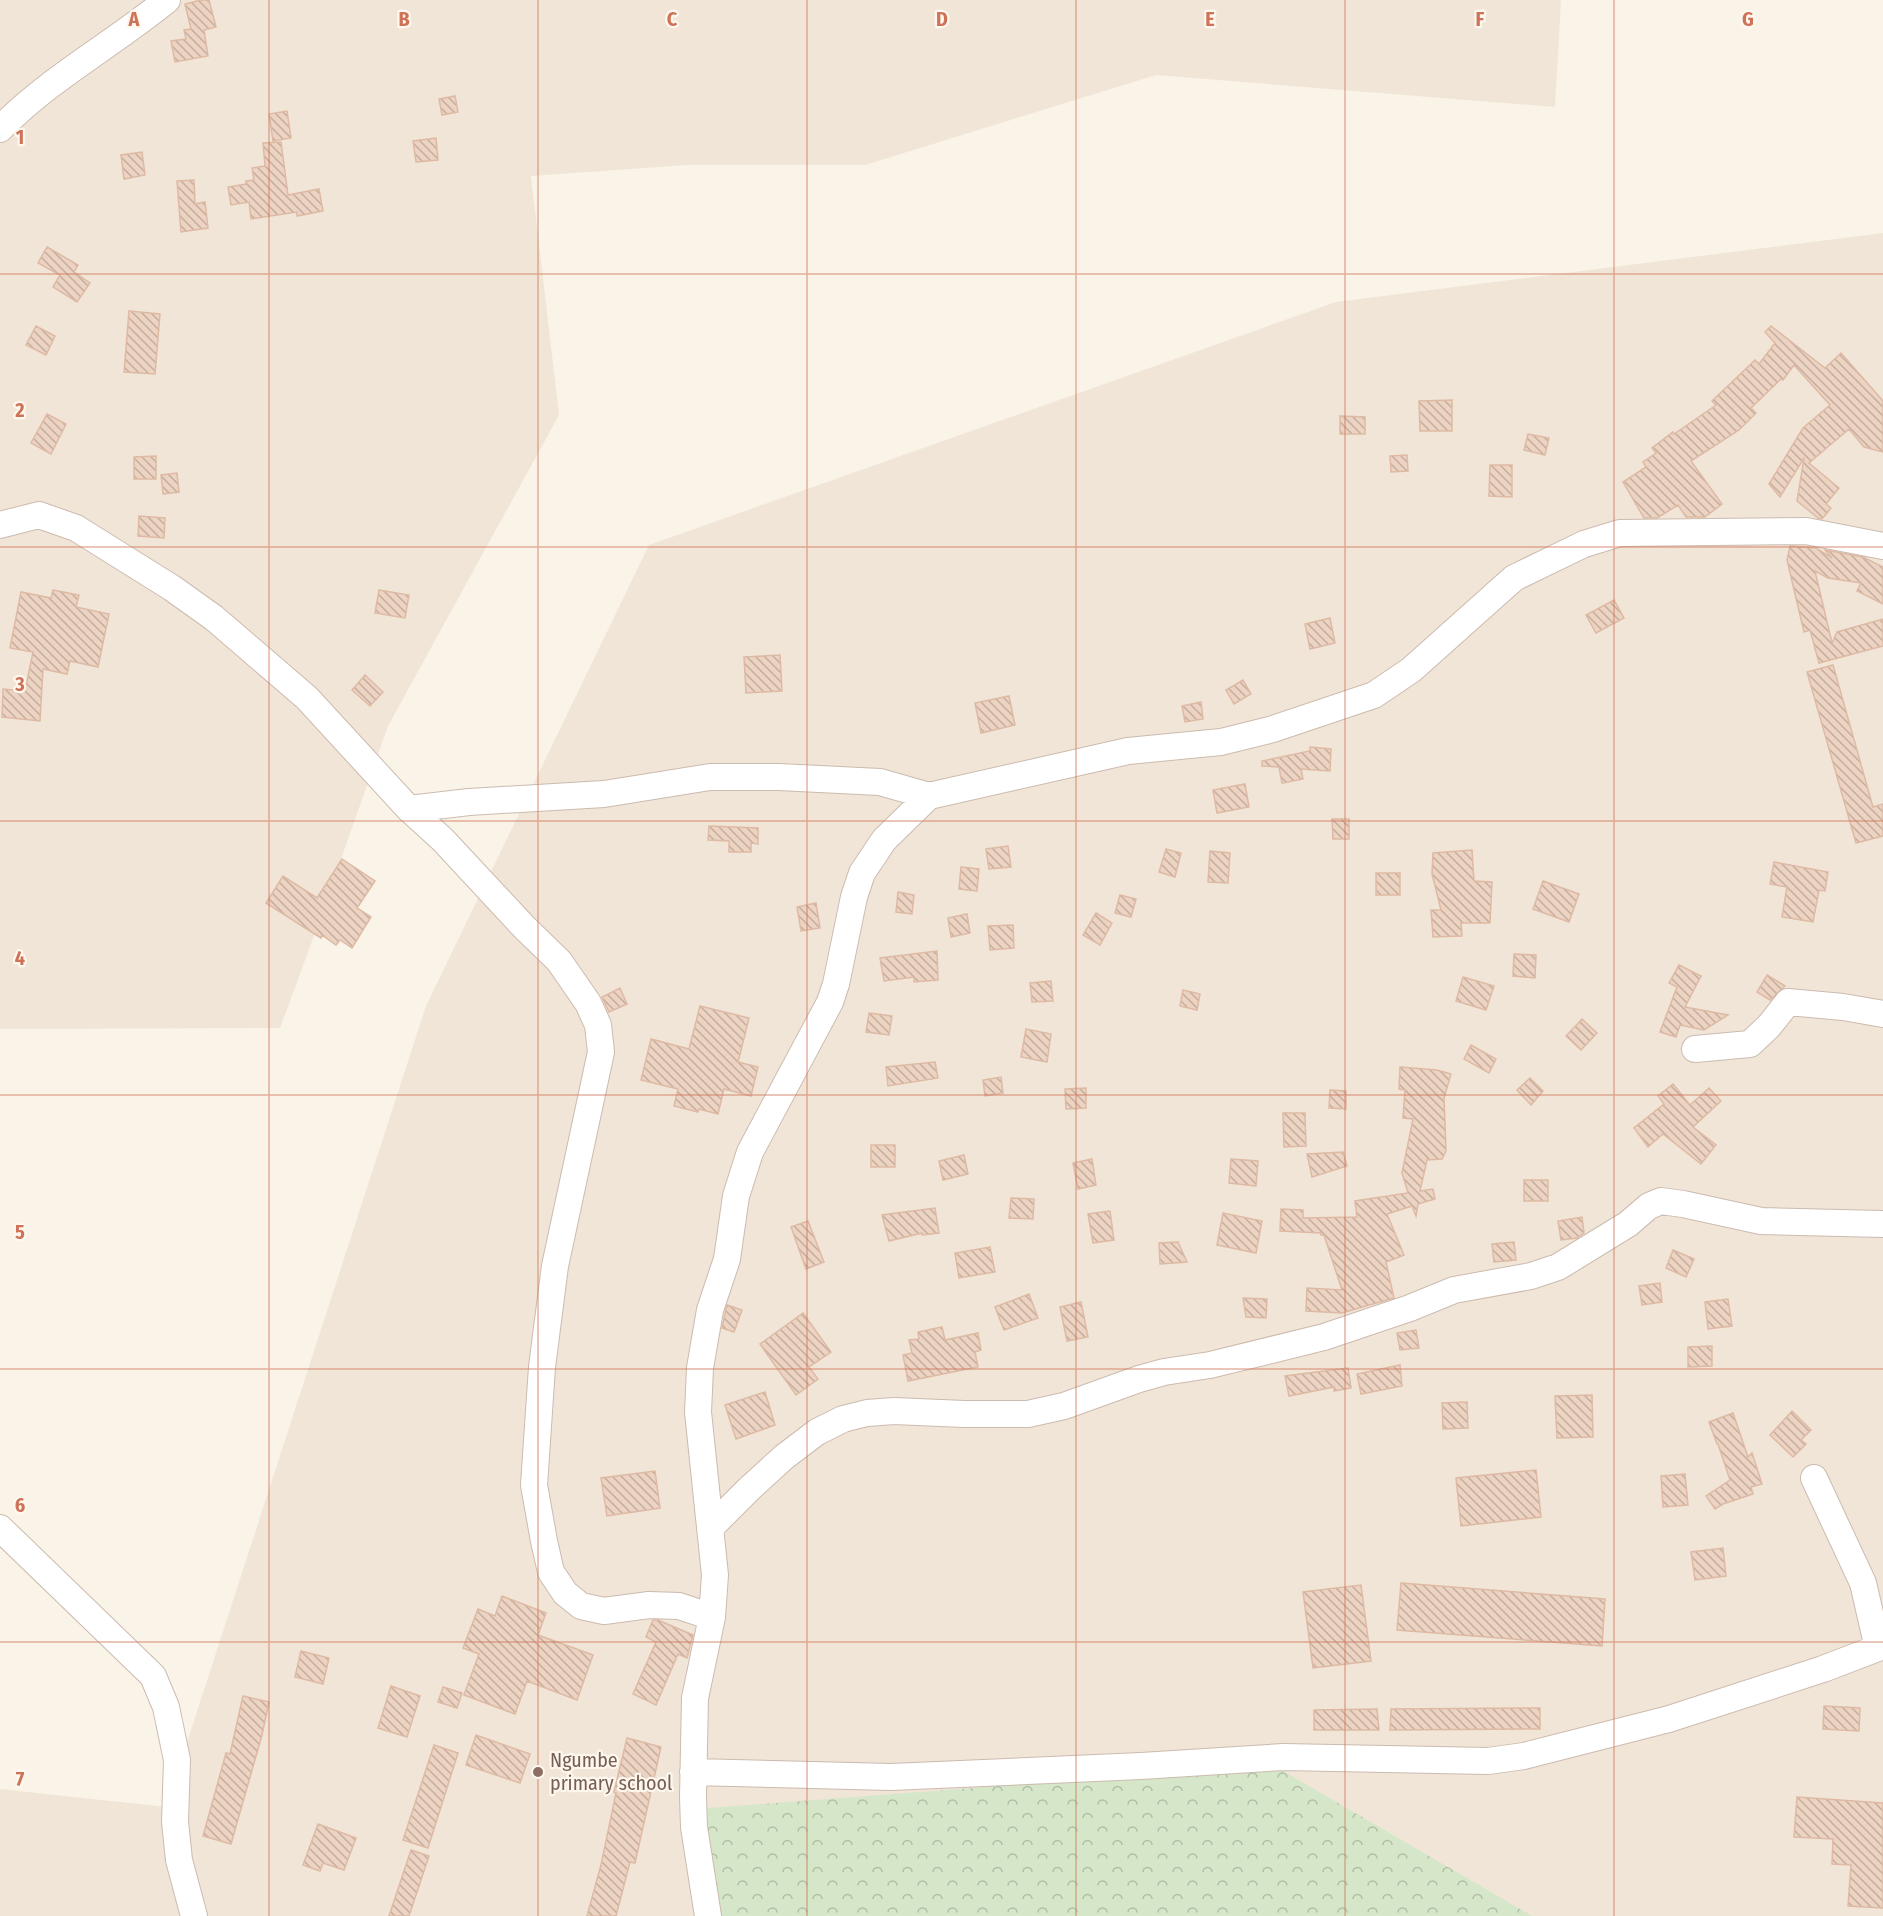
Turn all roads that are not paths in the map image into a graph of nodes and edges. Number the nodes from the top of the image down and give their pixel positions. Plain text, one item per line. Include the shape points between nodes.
1 (167, 0) edge
2 (0, 129) edge
3 (0, 525) edge
4 (1883, 546) edge
5 (929, 796) junction
6 (409, 809) junction
7 (1883, 1014) edge
8 (1695, 1049) dead end
9 (1883, 1224) edge
10 (1814, 1478) dead end
11 (0, 1528) edge
12 (710, 1528) junction
13 (712, 1617) junction
14 (1880, 1647) edge
15 (693, 1772) junction
16 (194, 1916) edge
17 (708, 1916) edge

1 - 2 street via 128,32 56,79
3 - 6 street via 39,515 76,528 172,588 214,618 307,698
4 - 5 street via 1806,531 1620,533 1584,544 1514,578 1411,670 1374,695 1221,742 1128,751
5 - 6 street via 880,782 710,777 604,794
5 - 12 street via 884,840 862,873 830,1002 750,1152 736,1196 727,1259 710,1310 700,1368 698,1412
6 - 13 street via 559,961 598,1025 601,1052 555,1266 542,1367 534,1485 551,1572 565,1593 581,1606 604,1611 679,1606
7 - 8 street via 1788,1002 1750,1044
9 - 12 street via 1761,1221 1661,1202 1649,1206 1628,1224 1558,1267 1454,1290 1324,1337 1140,1378 1064,1406 1028,1414 894,1411 843,1419 816,1432 784,1457
10 - 14 street via 1863,1583
11 - 16 street via 153,1676 166,1707 177,1760 179,1860
12 - 13 street via 715,1575
13 - 15 street via 695,1698
14 - 15 street via 1669,1719 1524,1756 1488,1761 1283,1757 891,1777
15 - 17 street via 694,1827

